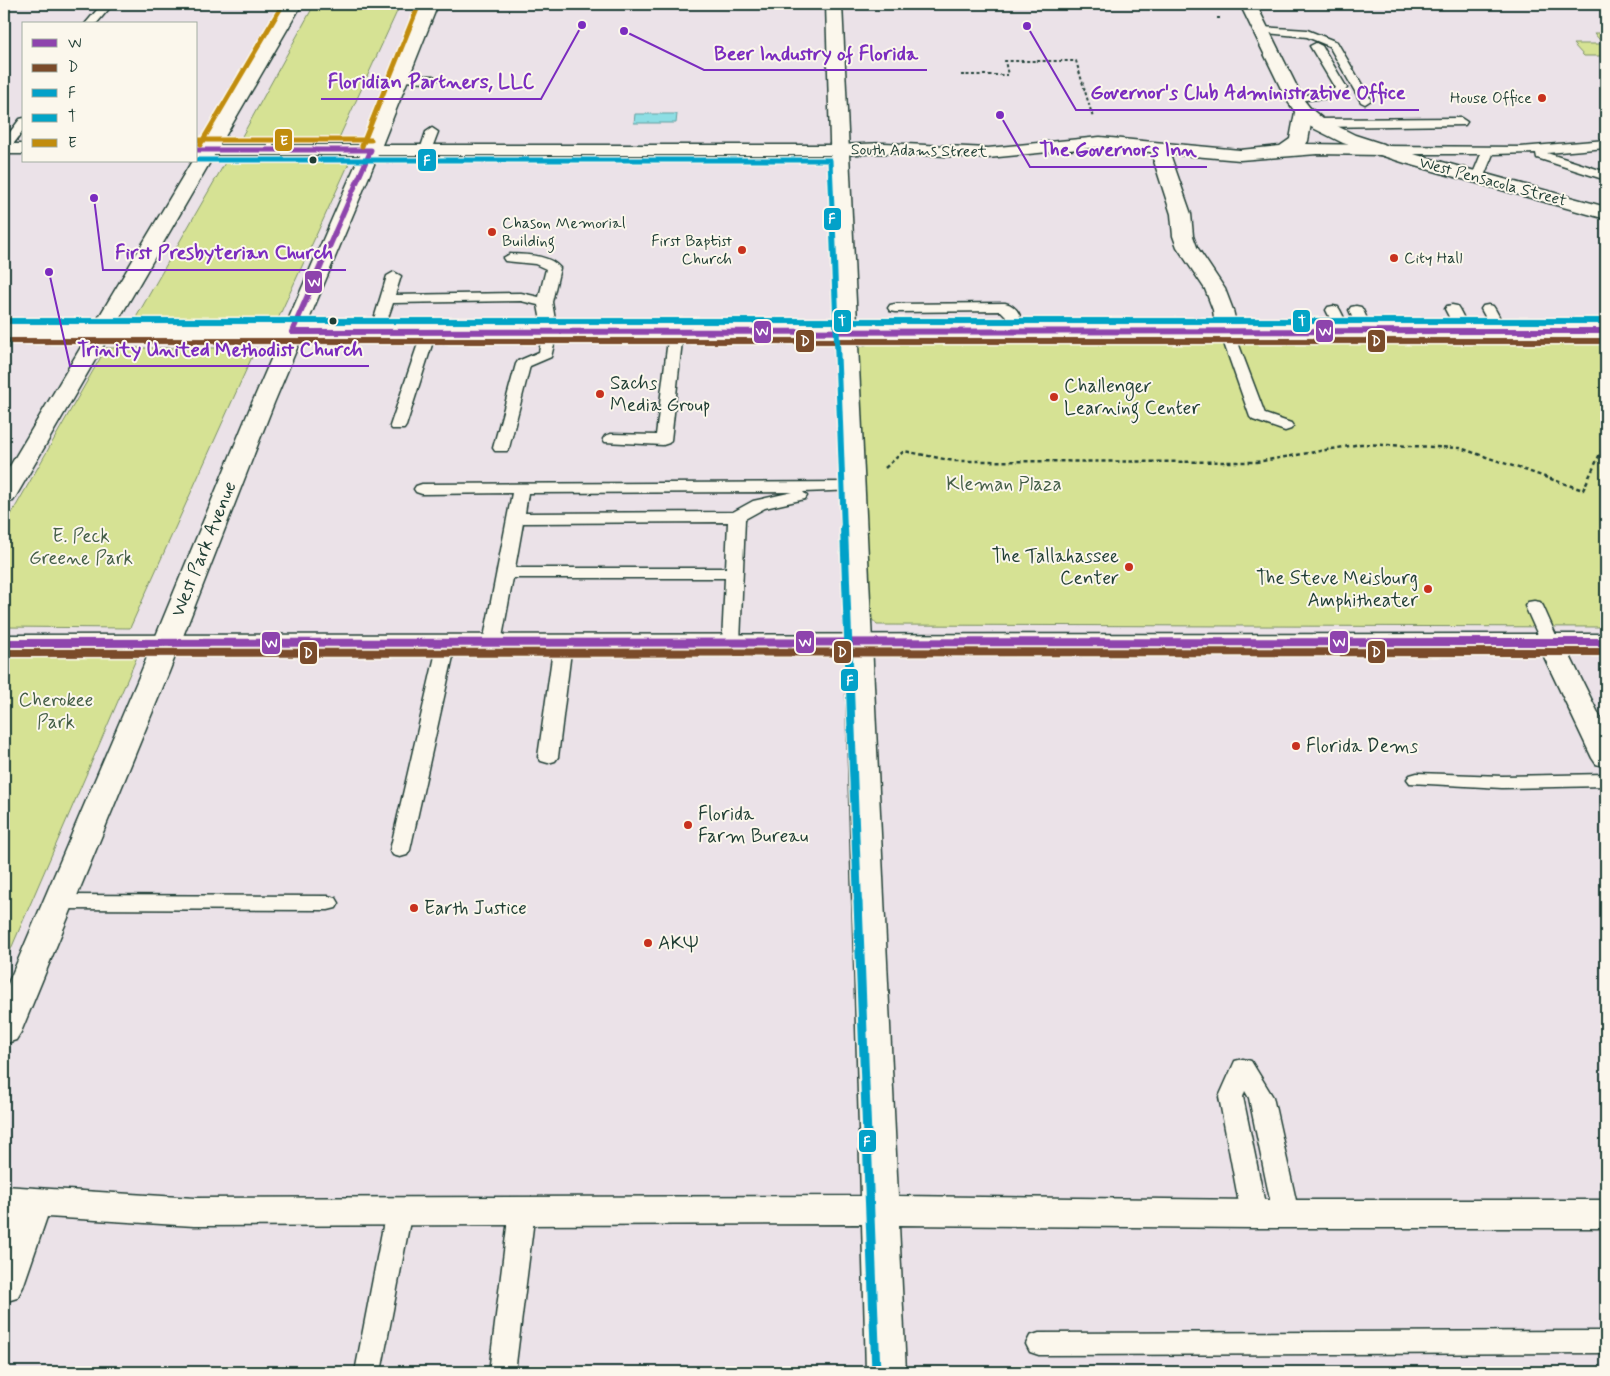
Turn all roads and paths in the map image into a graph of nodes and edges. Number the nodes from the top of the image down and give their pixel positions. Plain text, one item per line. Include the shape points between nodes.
1 (108, 4) edge
2 (294, 4) edge
3 (430, 4) edge
4 (834, 4) edge
5 (1248, 4) edge
6 (1217, 18) dead end
7 (1221, 18) dead end
8 (92, 22) edge
9 (1261, 30) junction
10 (1316, 46) dead end
11 (961, 75) dead end
12 (400, 79) junction
13 (433, 79) dead end
14 (1365, 100) dead end
15 (1305, 111) junction
16 (1461, 122) dead end
17 (22, 125) edge
18 (432, 132) dead end
19 (1100, 142) junction
20 (1606, 144) edge
21 (1159, 148) junction
22 (4, 149) edge
23 (22, 149) edge
24 (203, 150) edge
25 (371, 150) junction
26 (426, 150) junction
27 (840, 150) junction
28 (1285, 150) junction
29 (1380, 150) junction
30 (1489, 150) junction
31 (1527, 150) junction
32 (196, 162) edge
33 (1478, 176) junction
34 (1606, 176) edge
35 (1606, 213) edge
36 (510, 258) dead end
37 (394, 276) dead end
38 (387, 299) junction
39 (545, 302) junction
40 (895, 308) dead end
41 (1452, 309) dead end
42 (1488, 309) dead end
43 (1333, 310) dead end
44 (1356, 310) dead end
45 (4, 330) edge
46 (102, 331) junction
47 (1500, 331) junction
48 (1606, 331) edge
49 (292, 332) junction
50 (377, 332) junction
51 (429, 332) junction
52 (550, 332) junction
53 (676, 332) junction
54 (847, 332) junction
55 (1018, 332) junction
56 (1227, 332) junction
57 (1344, 332) junction
58 (1366, 332) junction
59 (1464, 332) junction
60 (398, 426) dead end
61 (1285, 426) dead end
62 (610, 439) dead end
63 (1606, 441) edge
64 (501, 448) dead end
65 (879, 474) dead end
66 (852, 487) junction
67 (521, 488) junction
68 (422, 489) dead end
69 (4, 496) edge
70 (737, 517) junction
71 (515, 518) junction
72 (505, 573) junction
73 (734, 573) junction
74 (1534, 606) dead end
75 (1550, 642) junction
76 (1606, 642) edge
77 (4, 643) edge
78 (166, 643) junction
79 (447, 643) junction
80 (492, 643) junction
81 (563, 643) junction
82 (731, 643) junction
83 (857, 643) junction
84 (548, 757) dead end
85 (1606, 758) edge
86 (1417, 779) dead end
87 (1606, 780) edge
88 (400, 850) dead end
89 (58, 902) junction
90 (328, 903) dead end
91 (4, 1032) edge
92 (19, 1201) edge
93 (880, 1210) junction
94 (399, 1211) junction
95 (522, 1211) junction
96 (1270, 1214) junction
97 (1606, 1214) edge
98 (4, 1287) edge
99 (1606, 1342) edge
100 (1039, 1344) dead end
101 (368, 1372) edge
102 (502, 1372) edge
103 (886, 1372) edge

1 - 8 lane
2 - 24 street
3 - 12 street, West Park Avenue
4 - 27 street
5 - 9 street
6 - 7 path
9 - 14 lane via 1296,32 1333,44
9 - 15 street
10 - 15 lane via 1341,88
11 - 19 path via 1008,75 1005,61 1076,61
12 - 13 lane
12 - 25 street, West Park Avenue
15 - 16 lane
15 - 28 street via 1299,140
15 - 29 street via 1349,139
17 - 22 lane
18 - 26 lane
19 - 21 street, South Adams Street
19 - 27 street, South Adams Street via 988,153 884,148
20 - 31 lane
21 - 28 street, South Adams Street via 1240,155
21 - 56 street via 1181,214 1187,247 1215,289
22 - 23 street
24 - 25 street, South Adams Street
25 - 26 street, South Adams Street
25 - 49 street, West Park Avenue
26 - 27 street, South Adams Street
27 - 54 street
28 - 29 street, South Adams Street
29 - 30 lane
29 - 33 street, West Pensacola Street
30 - 31 lane
30 - 33 lane
31 - 34 lane
32 - 46 street
33 - 35 street, West Pensacola Street
36 - 39 lane via 545,262 553,268
37 - 38 lane
38 - 39 lane via 521,297
38 - 50 lane
39 - 52 lane
40 - 55 lane via 1005,308 1014,316
41 - 59 lane
42 - 47 lane
43 - 57 lane
44 - 58 lane
45 - 46 street
46 - 49 street
46 - 69 street
47 - 48 street
47 - 59 street
49 - 50 street
49 - 78 street, West Park Avenue
50 - 51 street
51 - 52 street
51 - 60 lane
52 - 53 street
52 - 64 lane via 546,354 523,364
53 - 54 street
53 - 62 lane via 663,440
54 - 55 street
54 - 66 street
55 - 56 street
56 - 57 street
56 - 61 lane via 1258,416
57 - 58 street
58 - 59 street
63 - 65 path via 1583,490 1460,448 1361,444 1256,462 954,461 904,451
66 - 67 lane
66 - 70 lane via 765,503 747,509
66 - 83 street
67 - 68 lane
67 - 71 lane
70 - 71 lane
70 - 73 lane
71 - 72 lane
72 - 73 lane
72 - 80 lane
73 - 82 lane
74 - 75 lane
75 - 76 street
75 - 83 street
75 - 85 street
77 - 78 street
78 - 79 street
78 - 89 street, West Park Avenue
79 - 80 street
79 - 88 lane
80 - 81 street
81 - 82 street
81 - 84 lane
82 - 83 street
83 - 93 street
86 - 87 lane via 1502,782
89 - 90 lane
89 - 91 street, West Park Avenue
92 - 94 street via 194,1212
92 - 98 street
93 - 95 street
93 - 96 street
93 - 103 street
94 - 95 street
94 - 101 lane
95 - 102 lane
96 - 96 lane via 1261,1097 1242,1067 1231,1097
96 - 97 street
99 - 100 lane

